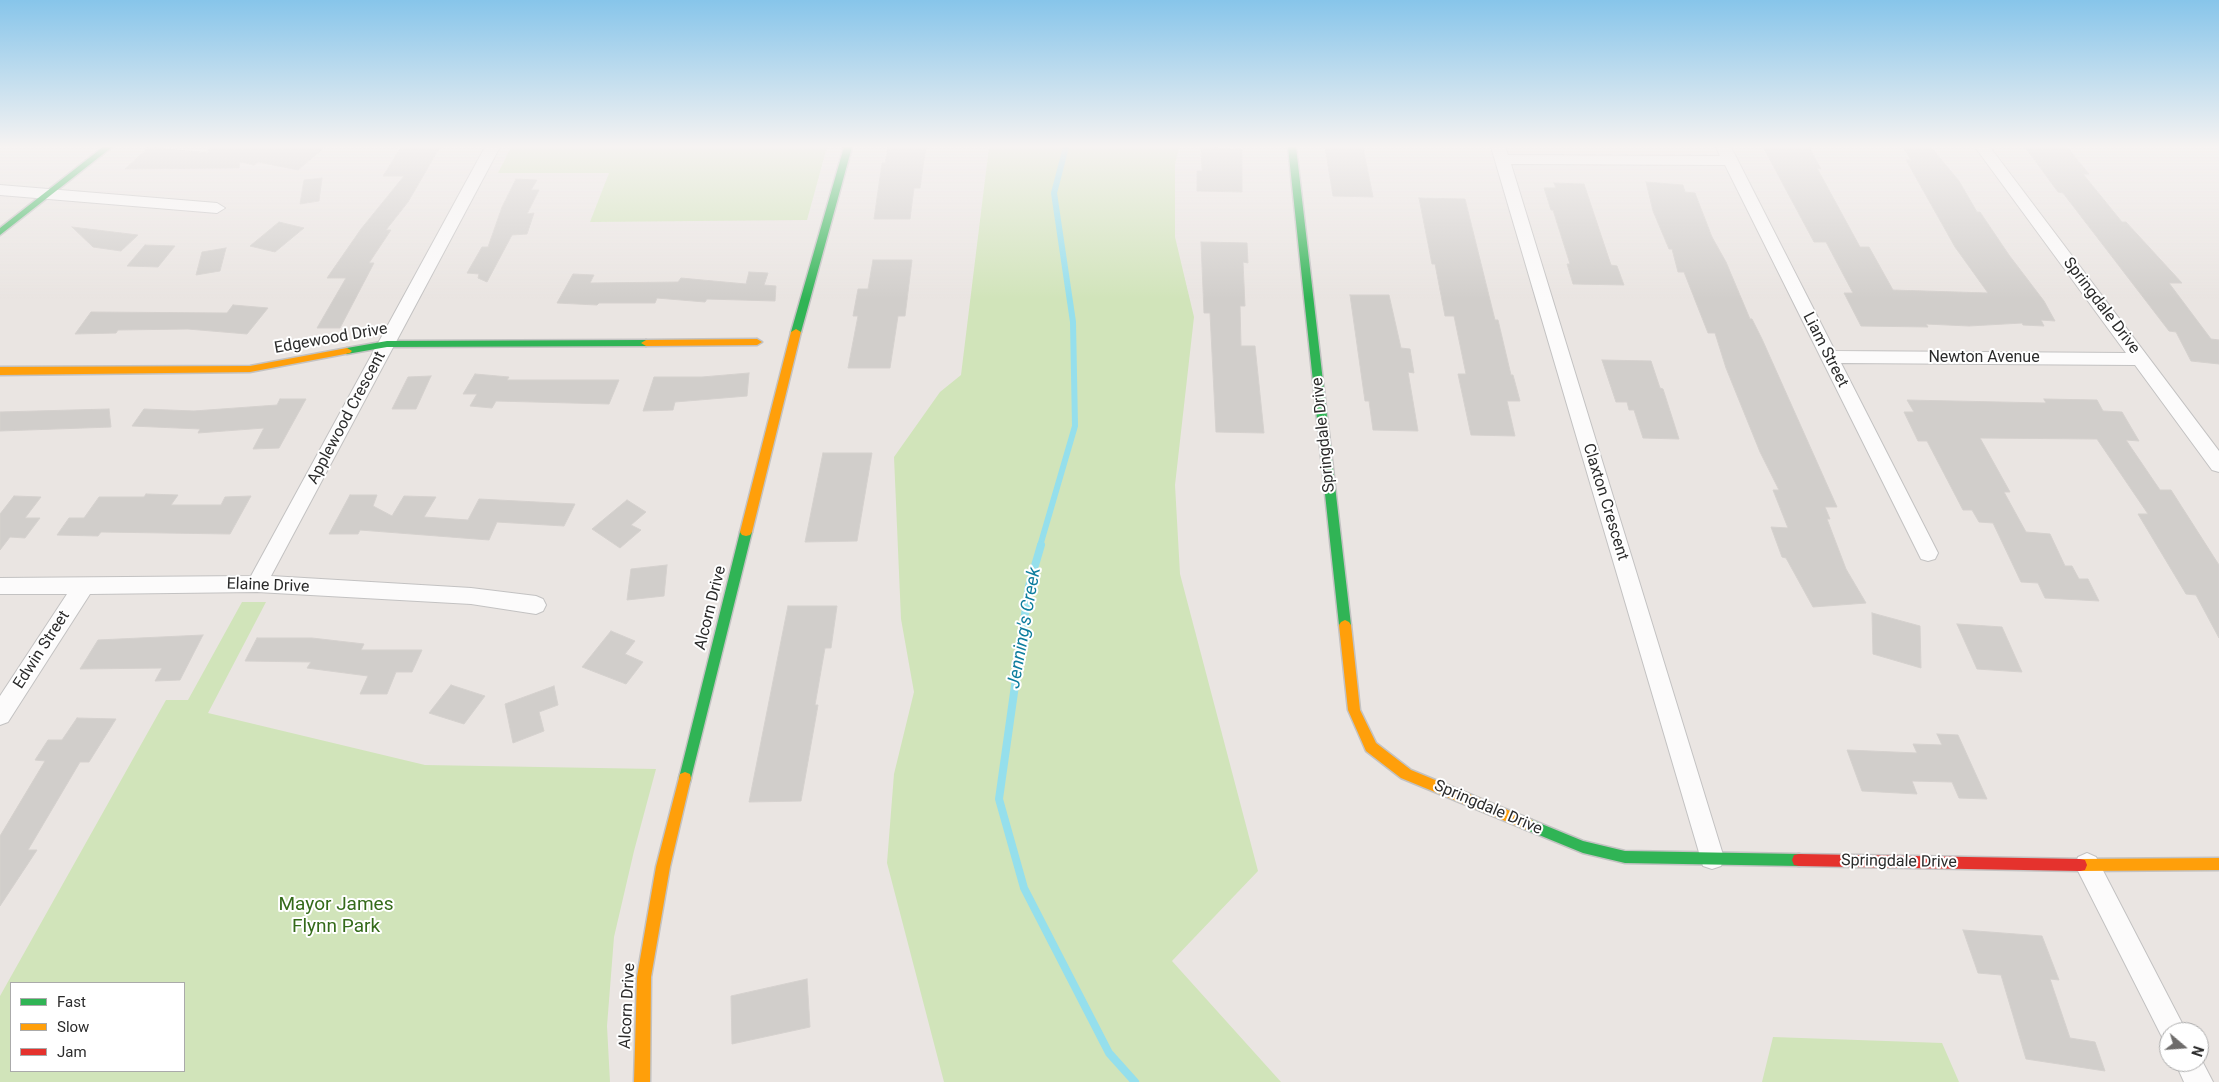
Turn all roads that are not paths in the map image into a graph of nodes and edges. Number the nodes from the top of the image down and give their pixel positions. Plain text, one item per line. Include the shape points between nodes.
1 (46, 197) edge
2 (92, 197) edge
3 (466, 197) edge
4 (834, 197) edge
5 (1298, 197) edge
6 (1513, 197) edge
7 (1748, 197) edge
8 (2020, 197) edge
9 (217, 208) dead end
10 (0, 232) edge
11 (757, 342) dead end
12 (387, 344) junction
13 (1829, 357) junction
14 (2140, 359) junction
15 (0, 371) edge
16 (2219, 465) edge
17 (1928, 553) dead end
18 (257, 584) junction
19 (84, 585) junction
20 (0, 586) edge
21 (536, 605) dead end
22 (0, 715) edge
23 (1712, 858) junction
24 (2219, 864) edge
25 (2087, 865) junction
26 (2168, 1022) edge
27 (642, 1082) edge

1 - 10 street
2 - 9 street
3 - 12 street, Applewood Crescent
4 - 27 street, Alcorn Drive via 794,342 663,867 644,978
5 - 23 street, Springdale Drive via 1354,710 1371,747 1406,774 1583,847 1625,857
6 - 23 street, Claxton Crescent
7 - 13 street, Liam Street
8 - 14 street, Springdale Drive
11 - 12 street, Edgewood Drive
12 - 15 street, Edgewood Drive via 250,369
12 - 18 street, Applewood Crescent
13 - 14 street, Newton Avenue
13 - 17 street, Liam Street
14 - 16 street, Springdale Drive
18 - 19 street, Elaine Drive
18 - 21 street, Elaine Drive via 471,596
19 - 20 street, Elaine Drive
19 - 22 street, Edwin Street
23 - 25 street, Springdale Drive
24 - 25 street, Springdale Drive
25 - 26 street

